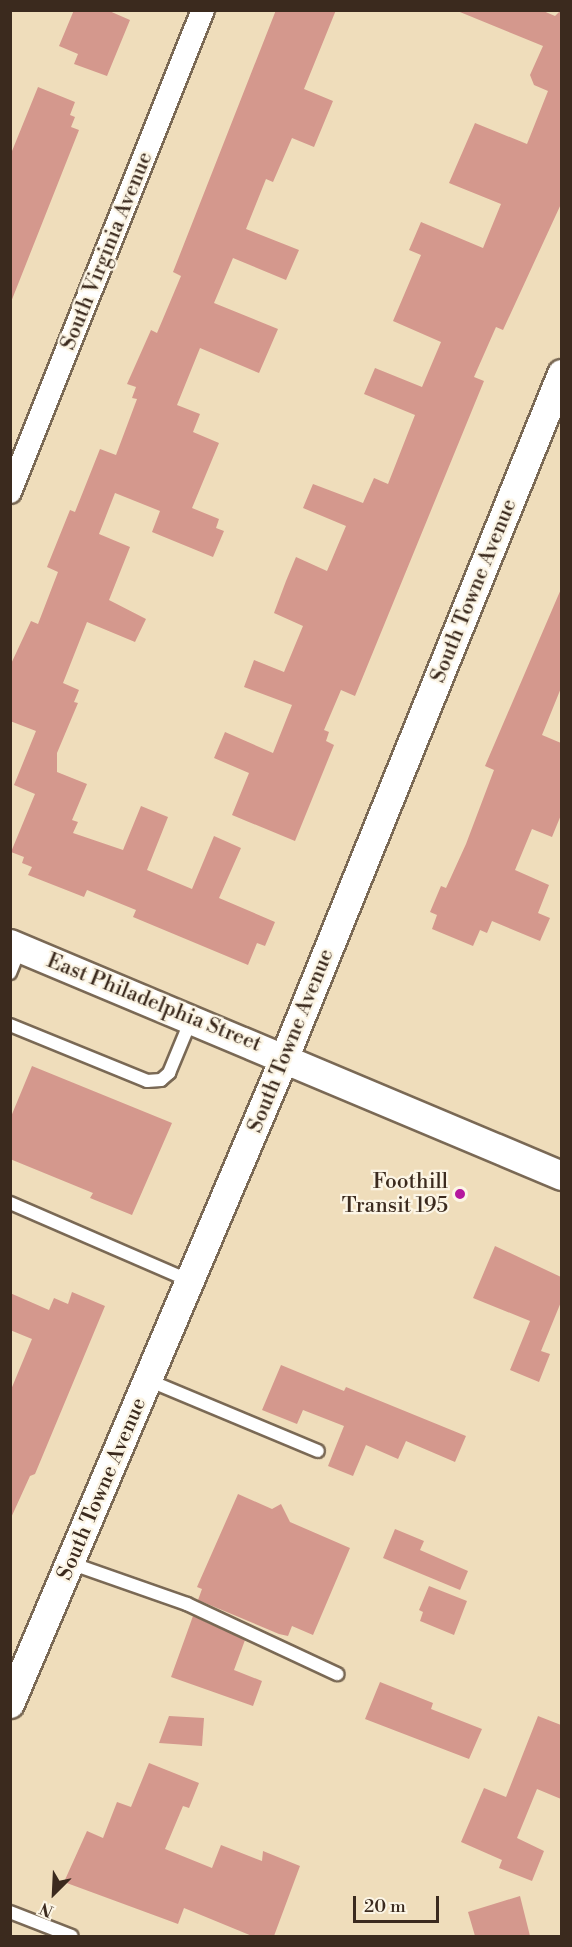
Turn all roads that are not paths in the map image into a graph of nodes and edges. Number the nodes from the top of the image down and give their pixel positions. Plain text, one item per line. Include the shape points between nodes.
1 (203, 10) edge
2 (561, 374) edge
3 (10, 492) edge
4 (14, 955) edge
5 (191, 1019) junction
6 (10, 1025) edge
7 (285, 1057) junction
8 (561, 1176) edge
9 (10, 1203) edge
10 (190, 1281) junction
11 (148, 1380) junction
12 (318, 1451) dead end
13 (70, 1563) junction
14 (337, 1674) dead end
15 (10, 1704) edge
16 (10, 1912) edge
17 (72, 1936) edge

1 - 3 street, South Virginia Avenue
2 - 7 street, South Towne Avenue
4 - 5 street, East Philadelphia Street
5 - 6 lane via 169,1073 161,1080 147,1081
5 - 7 street, East Philadelphia Street
7 - 8 street, East Philadelphia Street
7 - 10 street, South Towne Avenue
9 - 10 lane
10 - 11 street, South Towne Avenue
11 - 12 lane
11 - 13 street, South Towne Avenue
13 - 14 lane via 187,1604
13 - 15 street, South Towne Avenue
16 - 17 lane

